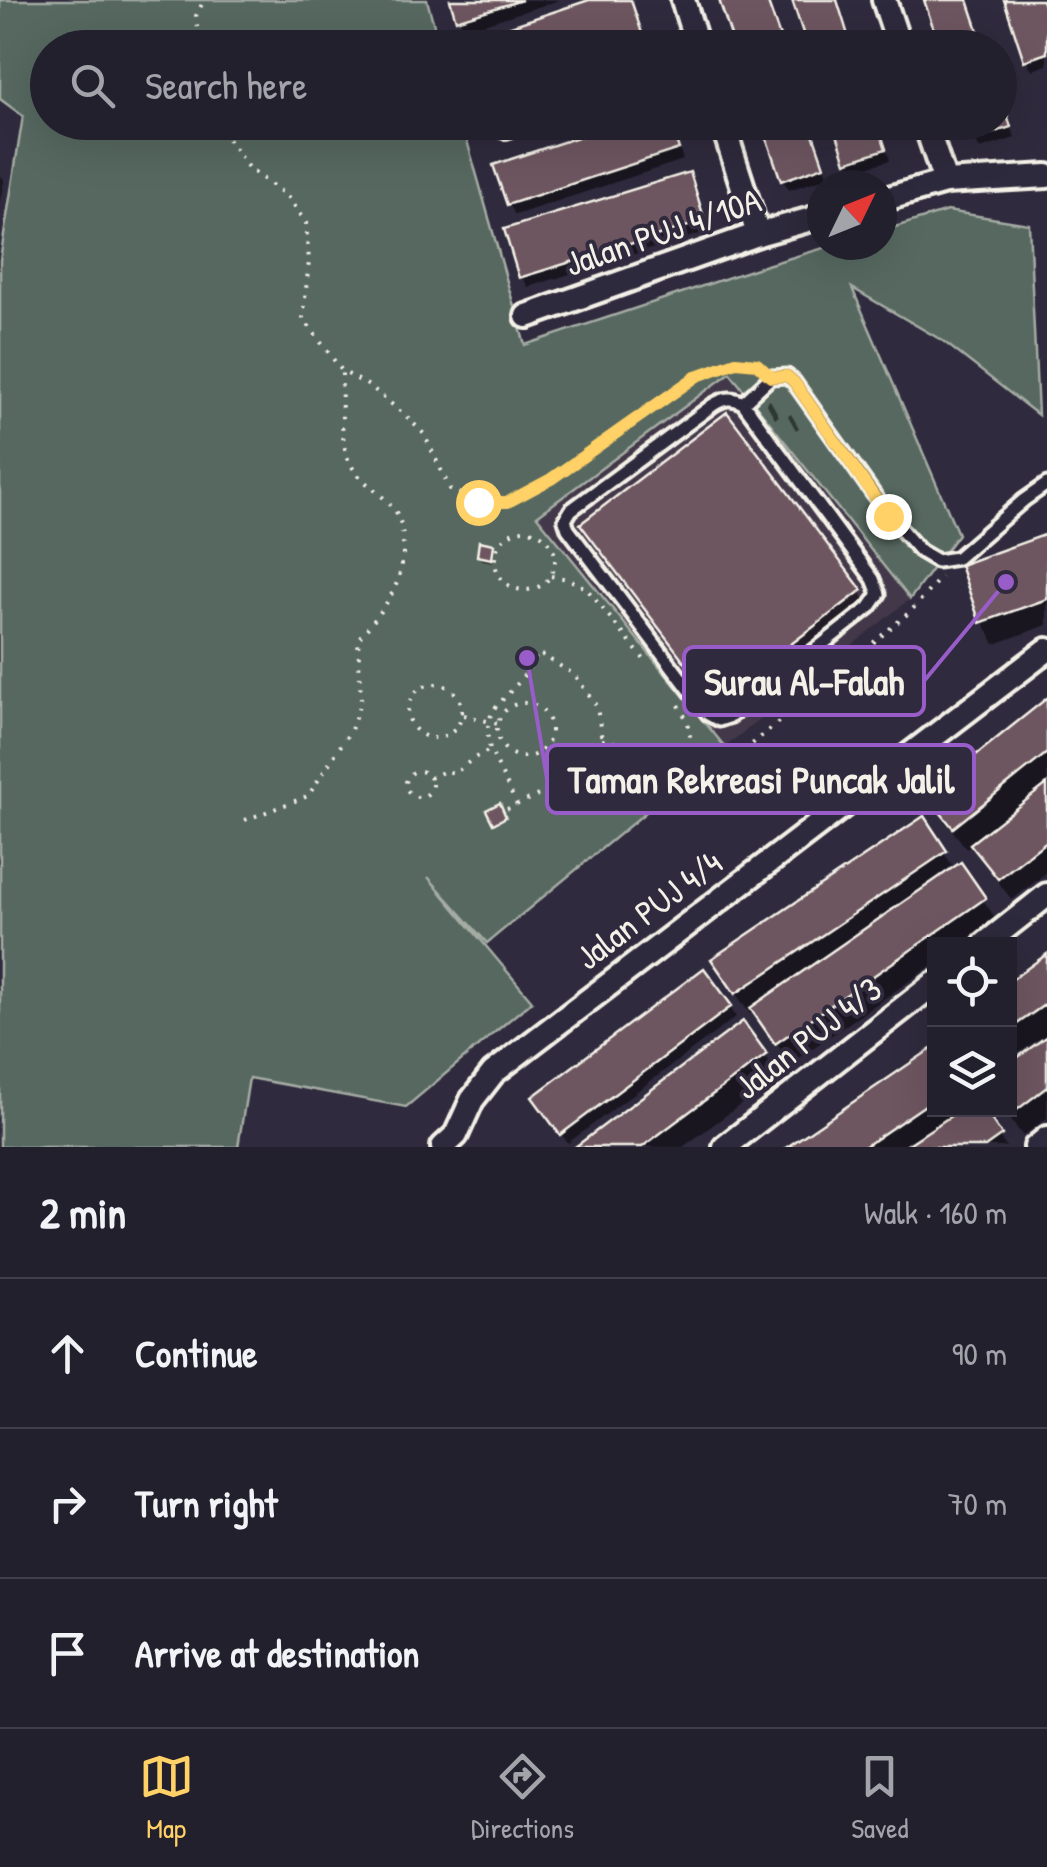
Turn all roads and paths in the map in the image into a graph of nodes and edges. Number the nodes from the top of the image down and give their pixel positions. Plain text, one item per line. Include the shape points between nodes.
1 (204, 0) edge
2 (683, 0) edge
3 (884, 0) edge
4 (197, 30) edge
5 (692, 30) edge
6 (894, 30) edge
7 (229, 140) edge
8 (728, 140) edge
9 (930, 140) edge
10 (1047, 176) edge
11 (944, 182) junction
12 (897, 196) edge
13 (807, 220) edge
14 (758, 234) junction
15 (527, 316) dead end
16 (342, 370) junction
17 (771, 377) junction
18 (742, 403) junction
19 (1047, 484) edge
20 (551, 576) junction
21 (1047, 650) edge
22 (654, 672) dead end
23 (676, 699) dead end
24 (462, 714) junction
25 (489, 721) junction
26 (498, 724) junction
27 (490, 750) junction
28 (684, 756) dead end
29 (430, 778) junction
30 (517, 805) junction
31 (507, 810) dead end
32 (244, 820) dead end
33 (1047, 896) edge
34 (994, 937) edge
35 (927, 989) edge
36 (1047, 1138) edge
37 (455, 1143) edge
38 (725, 1147) edge
39 (1036, 1147) edge

1 - 4 path
2 - 5 street
3 - 6 street
7 - 16 path via 249,169 286,195 306,222 303,318
8 - 14 street
9 - 11 street
10 - 11 street
11 - 12 street
13 - 14 street, Jalan PUJ 4/10A
14 - 15 street, Jalan PUJ 4/10A
16 - 17 path via 424,434 450,489 478,502 508,502 551,479 697,376 736,362 757,364
16 - 32 path via 347,456 364,483 394,509 404,562 397,588 358,639 361,700 351,730 308,796
17 - 18 lane
17 - 19 lane via 794,382 888,516 936,560 957,558
18 - 18 lane via 879,594 809,656 719,720 708,714 566,520 713,405 735,398
20 - 20 path via 528,590 510,585 497,571 500,544 523,530 541,534 553,548
20 - 22 path via 586,588
21 - 37 street, Jalan PUJ 4/4 via 493,1073 472,1100
23 - 28 path via 691,728
24 - 24 path via 454,730 437,738 419,732 409,707 417,691 444,685 458,696
24 - 25 path
25 - 26 path
25 - 27 path
25 - 30 path via 538,653 575,675 597,707 602,740 590,764 572,780
26 - 26 path via 516,704 534,705 548,718 550,736 540,752 522,757 500,742
27 - 29 path via 455,773
27 - 30 path
29 - 29 path via 427,794 407,789 410,774 422,771
30 - 31 path
33 - 34 street
35 - 38 street, Jalan PUJ 4/3
36 - 39 street

